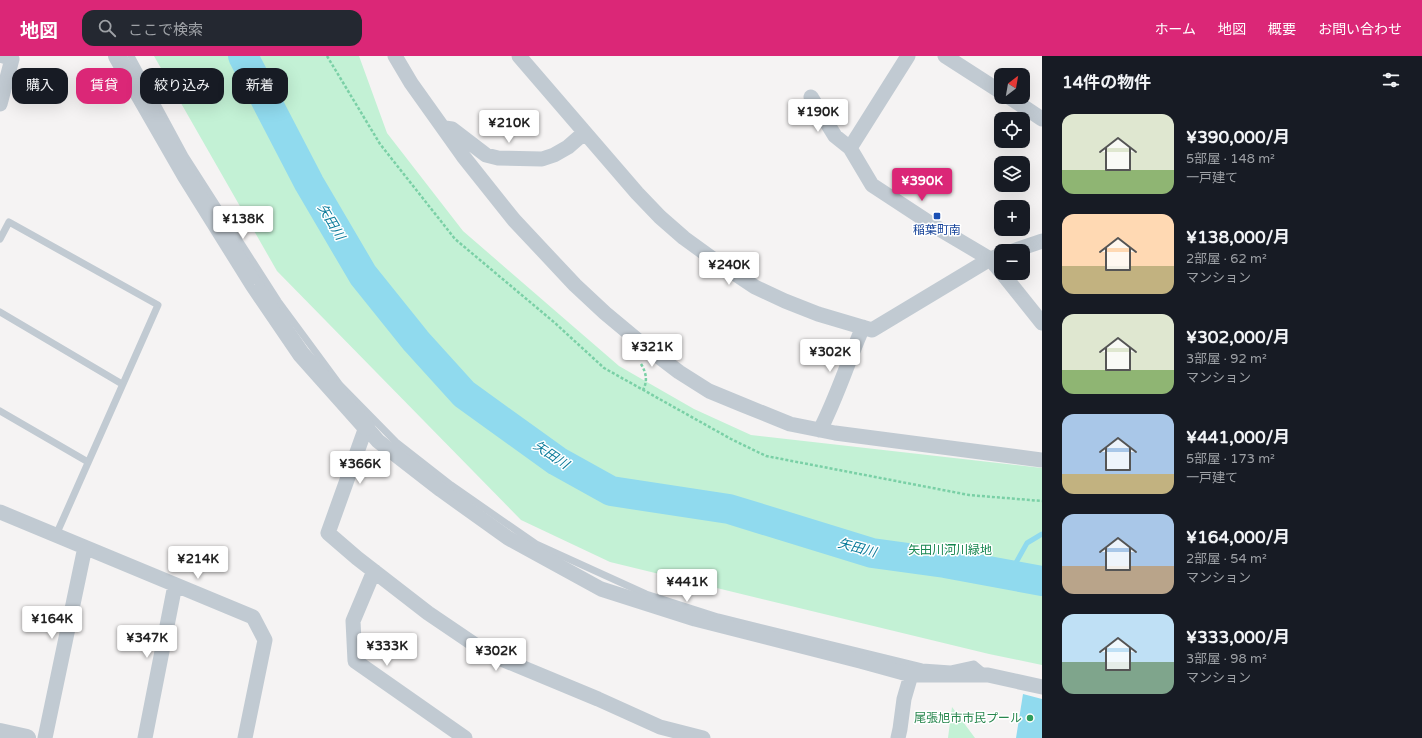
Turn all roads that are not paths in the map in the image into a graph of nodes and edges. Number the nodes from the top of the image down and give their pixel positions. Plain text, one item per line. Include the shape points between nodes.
1 (3, 56) edge
2 (117, 56) edge
3 (131, 56) edge
4 (395, 56) edge
5 (908, 56) edge
6 (945, 56) edge
7 (526, 60) edge
8 (994, 88) edge
9 (811, 96) dead end
10 (0, 104) edge
11 (1020, 104) edge
12 (1042, 119) edge
13 (442, 128) junction
14 (584, 133) junction
15 (850, 148) junction
16 (0, 239) edge
17 (1042, 241) edge
18 (1030, 245) edge
19 (994, 256) edge
20 (994, 258) edge
21 (1008, 280) edge
22 (0, 312) edge
23 (1042, 323) edge
24 (863, 327) junction
25 (122, 384) junction
26 (0, 411) edge
27 (366, 427) junction
28 (820, 430) junction
29 (1042, 460) edge
30 (88, 462) junction
31 (0, 512) edge
32 (56, 535) junction
33 (85, 547) junction
34 (374, 571) junction
35 (175, 585) junction
36 (912, 675) junction
37 (988, 675) junction
38 (1042, 687) edge
39 (0, 732) edge
40 (27, 738) edge
41 (45, 738) edge
42 (145, 738) edge
43 (245, 738) edge
44 (464, 738) edge
45 (703, 738) edge
46 (898, 738) edge

1 - 10 street via 12,59
2 - 27 street via 186,176 254,285 301,354
3 - 37 lane via 190,163 278,301 340,385 396,442 451,485 536,544 646,594 718,617 922,667 951,669 974,664
4 - 13 street
5 - 15 street
6 - 8 street
7 - 14 street
9 - 15 street via 835,136
11 - 12 street
13 - 14 street via 452,129 486,155 505,158 542,159 568,147
13 - 28 street via 514,220 575,285 641,343 679,372 710,391 790,424
14 - 24 street via 660,217 713,259 755,287 785,302
15 - 19 street via 872,185 936,227
16 - 25 lane via 9,222 158,305
17 - 18 street
20 - 24 street via 872,330
21 - 23 street
22 - 25 lane
24 - 28 street via 847,363 834,403
25 - 30 lane
26 - 30 lane
27 - 34 street via 328,533
27 - 36 street via 378,441 508,538 601,589 695,619
28 - 29 street
30 - 32 lane
31 - 32 street
32 - 33 street
33 - 35 street
33 - 41 street
34 - 44 street via 353,621 355,661
34 - 45 street via 428,613 487,653 660,727
35 - 42 street
35 - 43 street via 253,617 264,640
36 - 37 street
36 - 46 street via 904,699
37 - 38 street
39 - 40 street

